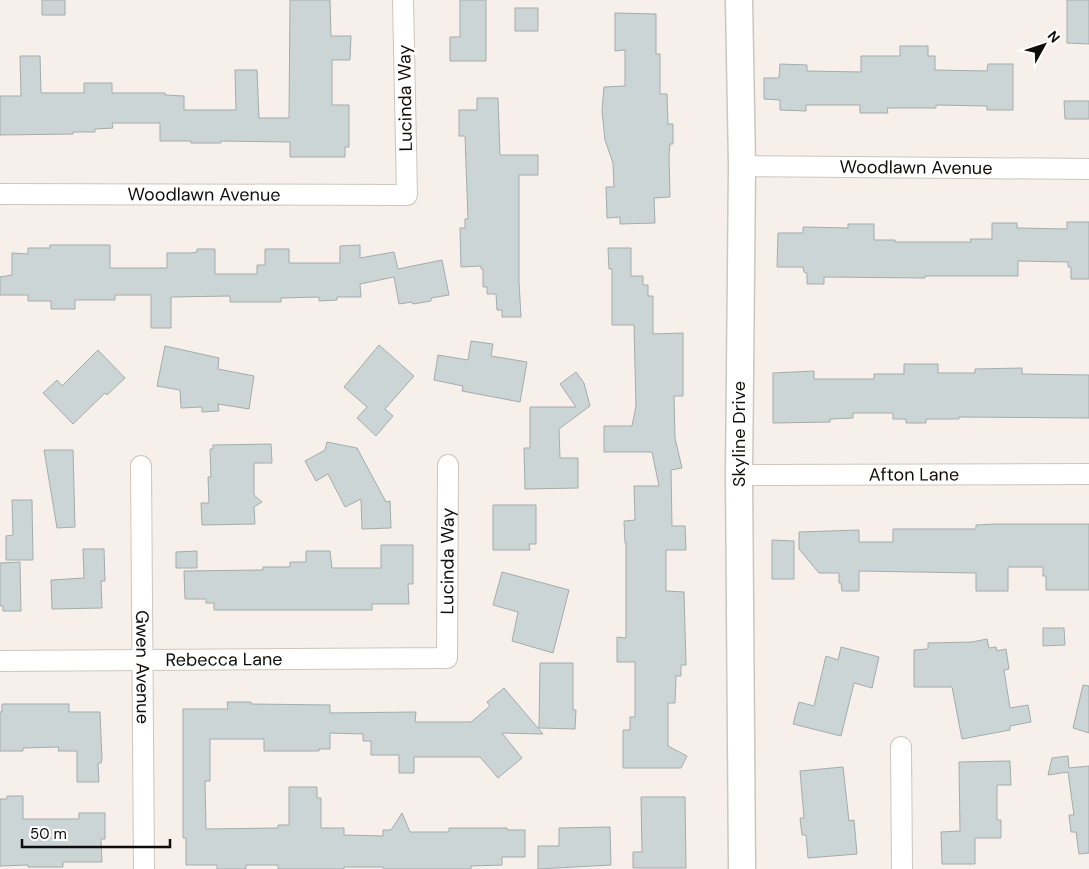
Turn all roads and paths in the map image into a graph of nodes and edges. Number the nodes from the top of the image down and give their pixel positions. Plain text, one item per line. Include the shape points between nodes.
1 (404, 0) edge
2 (739, 0) edge
3 (742, 166) junction
4 (1089, 169) edge
5 (0, 194) edge
6 (407, 195) joint
7 (141, 466) dead end
8 (448, 466) dead end
9 (1089, 474) edge
10 (739, 475) junction
11 (142, 658) junction
12 (447, 658) joint
13 (0, 660) edge
14 (901, 747) dead end
15 (144, 869) edge
16 (742, 869) edge
17 (902, 869) edge

1 - 6 street, Lucinda Way
2 - 3 street, Skyline Drive
3 - 4 street, Woodlawn Avenue
3 - 10 street, Skyline Drive
5 - 6 street, Woodlawn Avenue
7 - 11 street, Gwen Avenue
8 - 12 street, Lucinda Way
9 - 10 street, Afton Lane
10 - 16 street, Skyline Drive
11 - 12 street, Rebecca Lane
11 - 13 street, Rebecca Lane
11 - 15 street, Gwen Avenue
14 - 17 street

